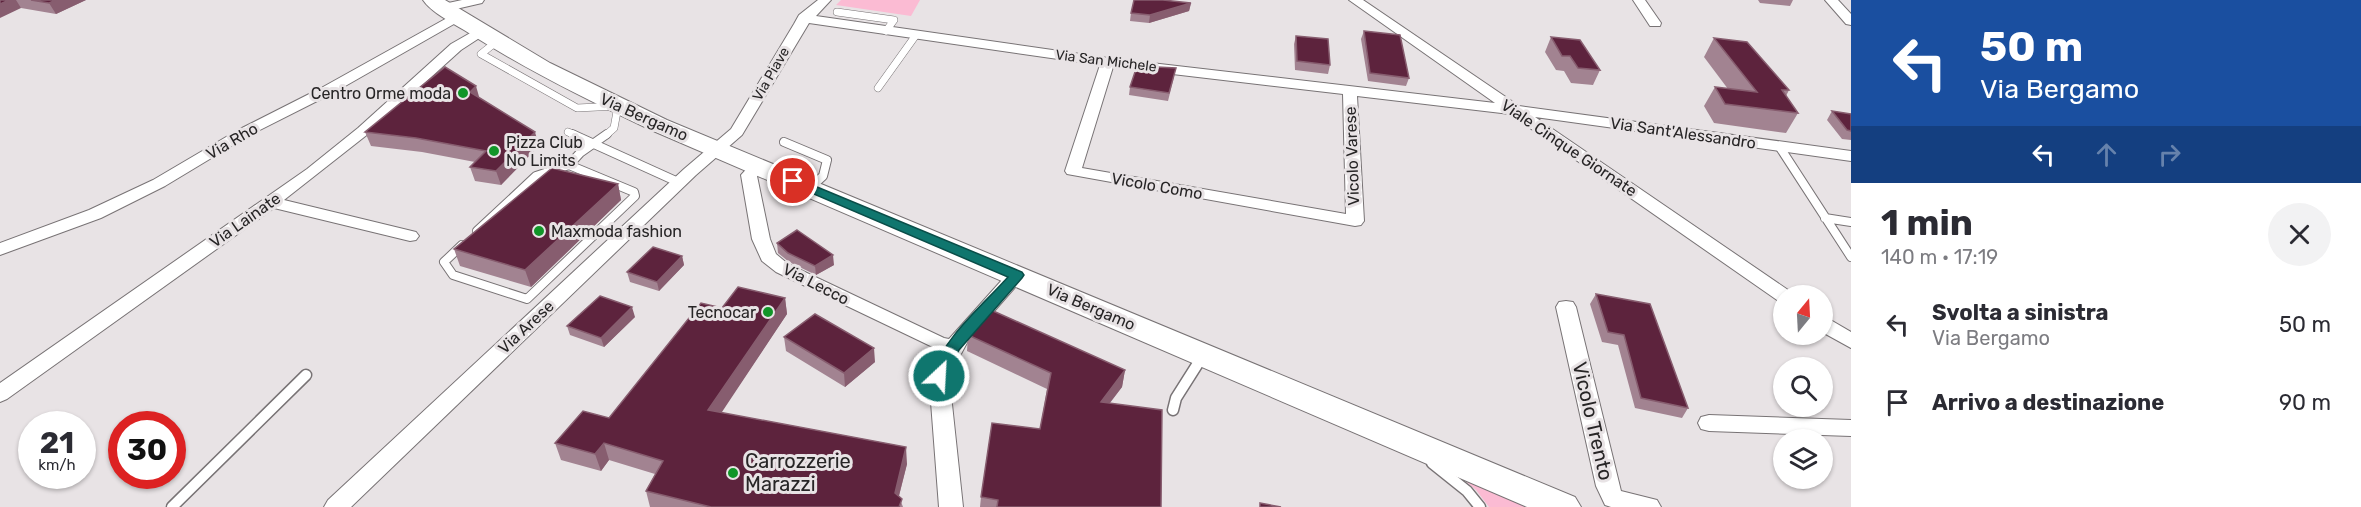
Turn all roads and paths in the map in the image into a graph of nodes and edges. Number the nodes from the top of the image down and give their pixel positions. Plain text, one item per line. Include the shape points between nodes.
1 (478, 0) edge
2 (491, 0) edge
3 (825, 0) edge
4 (1355, 0) edge
5 (1639, 0) edge
6 (1831, 0) edge
7 (837, 12) dead end
8 (455, 16) edge
9 (804, 18) junction
10 (1851, 21) edge
11 (1655, 23) dead end
12 (886, 31) junction
13 (915, 35) junction
14 (1108, 62) junction
15 (878, 88) dead end
16 (1350, 91) junction
17 (618, 106) junction
18 (1515, 111) junction
19 (568, 132) dead end
20 (784, 142) dead end
21 (594, 144) junction
22 (1779, 146) junction
23 (718, 150) junction
24 (1851, 156) edge
25 (569, 165) junction
26 (758, 166) junction
27 (678, 182) junction
28 (810, 188) junction
29 (271, 202) junction
30 (1825, 218) junction
31 (1355, 221) joint
32 (1851, 222) edge
33 (410, 236) dead end
34 (0, 249) edge
35 (1851, 257) edge
36 (1017, 275) junction
37 (1773, 288) edge
38 (1566, 307) dead end
39 (1833, 329) edge
40 (1851, 341) edge
41 (954, 347) junction
42 (1203, 355) junction
43 (306, 375) dead end
44 (0, 394) edge
45 (1173, 410) dead end
46 (1709, 423) dead end
47 (1851, 428) edge
48 (1405, 440) junction
49 (172, 507) edge
50 (336, 507) edge
51 (951, 507) edge
52 (1479, 507) edge
53 (1563, 507) edge
54 (1649, 507) edge

1 - 8 street
2 - 8 street
3 - 9 street, Via Piave
4 - 18 street, Viale Cinque Giornate
5 - 11 street
6 - 10 street
7 - 12 lane via 894,20
8 - 17 main road, Via Bergamo
8 - 29 street, Via Lainate via 456,47 339,152
8 - 34 street, Via Rho via 159,183 95,214
9 - 12 street, Via San Michele
9 - 23 street, Via Piave via 738,132
12 - 13 street, Via San Michele
13 - 14 street, Via San Michele
13 - 15 lane
14 - 16 street, Via San Michele
14 - 31 street, Vicolo Como via 1073,171
16 - 18 street, Via San Michele
16 - 31 street, Vicolo Varese
17 - 21 lane via 614,128
17 - 23 main road, Via Bergamo
18 - 22 street, Via Sant'Alessandro
18 - 37 street, Viale Cinque Giornate
19 - 21 lane
20 - 28 lane via 827,160 823,176
21 - 25 lane
21 - 27 lane
22 - 24 street, Via Sant'Alessandro
22 - 30 lane
23 - 26 main road, Via Bergamo
23 - 27 street, Via Arese
25 - 25 lane via 634,192 635,196 527,299 453,275 444,262 536,176
26 - 28 main road, Via Bergamo
26 - 41 street, Via Lecco via 749,175 760,239 768,257 782,268 939,344
27 - 50 street, Via Arese
28 - 36 main road, Via Bergamo
29 - 33 street
29 - 44 street, Via Lainate
30 - 32 lane
30 - 35 lane
36 - 41 street
36 - 42 main road, Via Bergamo
38 - 54 street, Vicolo Trento via 1608,486 1613,498
39 - 40 street
41 - 51 street via 939,376
42 - 45 lane via 1176,398
42 - 48 main road, Via Bergamo
43 - 49 lane
46 - 47 street
48 - 52 lane via 1467,491
48 - 53 main road, Via Bergamo

